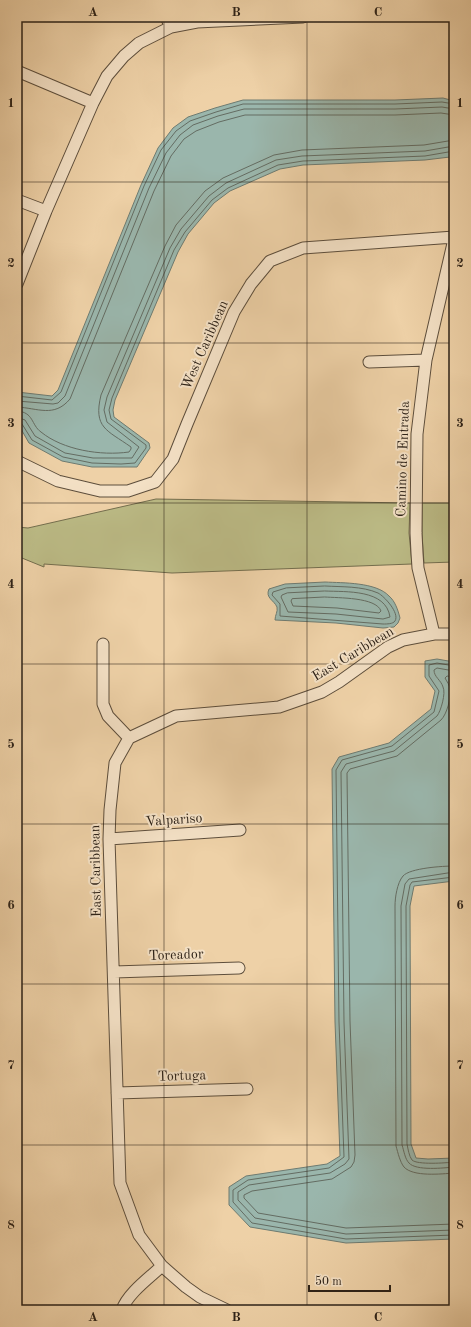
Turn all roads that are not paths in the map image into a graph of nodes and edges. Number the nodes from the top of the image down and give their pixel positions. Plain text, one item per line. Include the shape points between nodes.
1 (166, 17) edge
2 (303, 17) edge
3 (226, 18) edge
4 (171, 27) junction
5 (17, 71) edge
6 (93, 103) junction
7 (17, 200) edge
8 (46, 212) junction
9 (454, 238) edge
10 (17, 284) edge
11 (426, 360) junction
12 (369, 362) dead end
13 (17, 461) edge
14 (434, 634) junction
15 (454, 634) edge
16 (103, 644) dead end
17 (129, 738) junction
18 (240, 830) dead end
19 (109, 839) junction
20 (239, 968) dead end
21 (114, 972) junction
22 (247, 1089) dead end
23 (117, 1093) junction
24 (162, 1266) junction
25 (122, 1310) edge
26 (227, 1310) edge

1 - 4 street
2 - 3 street
3 - 4 street
4 - 6 street via 139,43 124,56 107,76
5 - 6 street
6 - 8 street
7 - 8 street
8 - 10 street
9 - 11 street, Camino de Entrada
9 - 13 street, West Caribbean via 303,248 270,261 251,284 234,312 173,459 155,482 128,491 100,491 58,481
11 - 12 street
11 - 14 street, Camino de Entrada via 417,434 416,533 418,568
14 - 15 street, East Caribbean
14 - 17 street, East Caribbean via 403,640 388,647 322,692 279,707 176,716
16 - 17 street via 103,704 108,716
17 - 19 street, East Caribbean via 115,763
18 - 19 street, Valpariso
19 - 21 street, East Caribbean
20 - 21 street, Toreador
21 - 23 street, East Caribbean
22 - 23 street, Tortuga
23 - 24 street, East Caribbean via 120,1183 139,1235
24 - 25 street via 133,1294
24 - 26 street, East Caribbean via 200,1297

